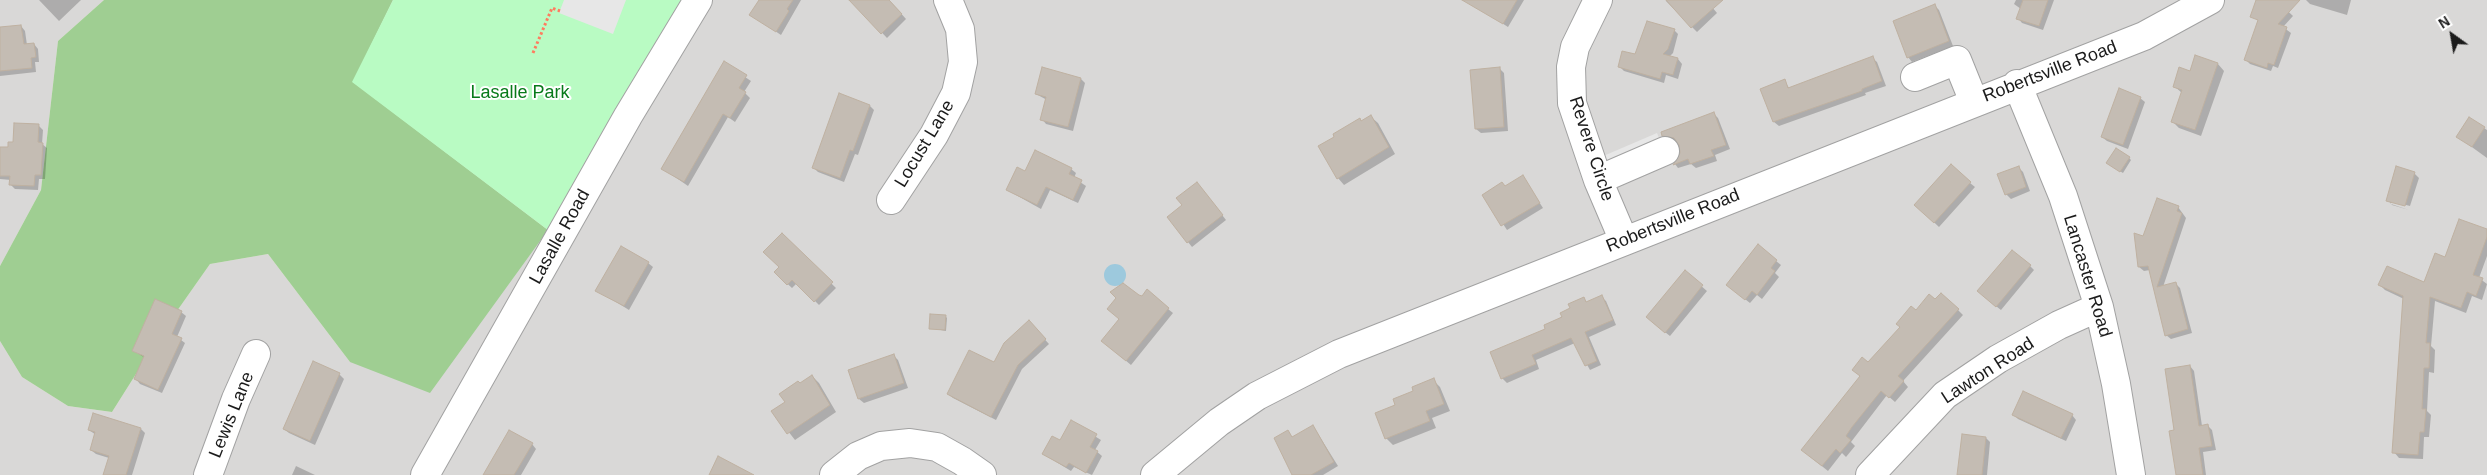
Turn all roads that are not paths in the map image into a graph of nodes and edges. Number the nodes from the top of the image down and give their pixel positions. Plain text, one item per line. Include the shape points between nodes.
1 (698, 0) edge
2 (948, 0) edge
3 (1598, 0) edge
4 (2210, 0) edge
5 (1915, 77) dead end
6 (2017, 84) junction
7 (1974, 102) junction
8 (1665, 151) dead end
9 (1598, 180) junction
10 (891, 200) dead end
11 (1624, 241) junction
12 (2099, 307) junction
13 (256, 354) dead end
14 (208, 475) edge
15 (425, 475) edge
16 (834, 475) edge
17 (982, 475) edge
18 (1155, 475) edge
19 (1870, 475) edge
20 (2132, 475) edge

1 - 15 street, Lasalle Road via 628,116
2 - 10 street, Locust Lane via 960,29 963,62 956,93 934,135
3 - 9 street, Revere Circle via 1575,47 1571,67 1572,103
4 - 6 street, Robertsville Road via 2144,36
5 - 7 street via 1957,60
6 - 7 street, Robertsville Road
6 - 12 street, Lancaster Road via 2063,196
7 - 11 street, Robertsville Road
8 - 9 street
9 - 11 street, Revere Circle
11 - 18 street, Robertsville Road via 1387,334 1298,374 1219,422
12 - 19 street, Lawton Road via 1998,359 1945,395
12 - 20 street, Lancaster Road
13 - 14 street, Lewis Lane
16 - 17 street via 858,456 881,446 910,442 937,447

